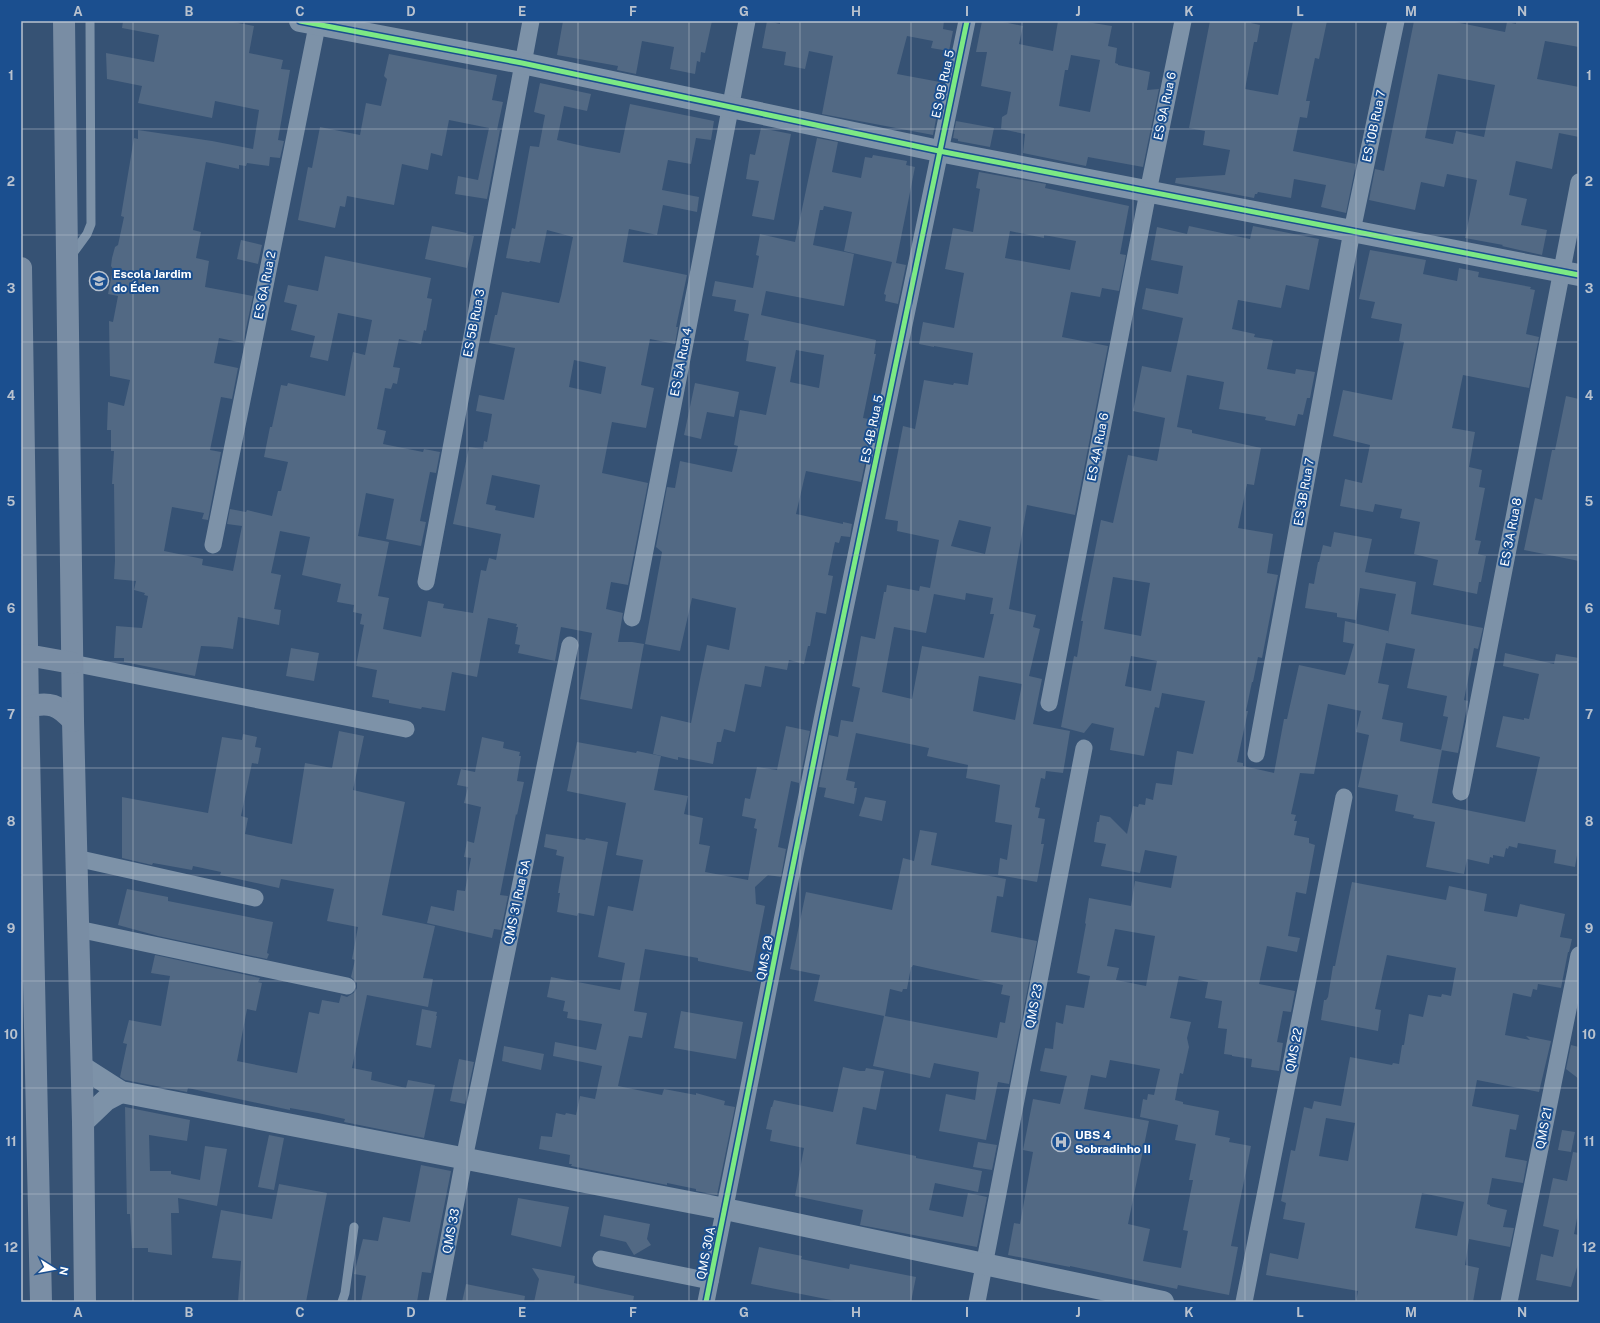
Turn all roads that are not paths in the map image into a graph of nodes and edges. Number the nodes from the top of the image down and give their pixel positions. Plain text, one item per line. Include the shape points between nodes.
1 (64, 21) edge
2 (90, 21) edge
3 (531, 21) edge
4 (747, 21) edge
5 (967, 21) edge
6 (1183, 21) edge
7 (1396, 21) edge
8 (312, 22) edge
9 (522, 63) junction
10 (731, 106) junction
11 (940, 151) junction
12 (1579, 182) edge
13 (1148, 192) junction
14 (1352, 230) junction
15 (67, 262) junction
16 (21, 268) edge
17 (1571, 274) edge
18 (213, 545) dead end
19 (426, 582) dead end
20 (632, 618) dead end
21 (570, 645) dead end
22 (27, 654) junction
23 (72, 664) junction
24 (1049, 703) dead end
25 (28, 707) junction
26 (824, 710) joint
27 (73, 720) junction
28 (406, 729) dead end
29 (1084, 748) dead end
30 (1256, 754) dead end
31 (1461, 792) dead end
32 (1344, 797) dead end
33 (76, 858) junction
34 (255, 898) dead end
35 (78, 929) junction
36 (1579, 955) edge
37 (347, 986) dead end
38 (82, 1067) junction
39 (121, 1092) junction
40 (83, 1122) junction
41 (464, 1160) junction
42 (725, 1209) junction
43 (354, 1227) dead end
44 (601, 1259) dead end
45 (985, 1263) junction
46 (710, 1281) junction
47 (41, 1302) edge
48 (85, 1302) edge
49 (342, 1302) edge
50 (437, 1302) edge
51 (706, 1302) edge
52 (977, 1302) edge
53 (1163, 1302) edge
54 (1244, 1302) edge
55 (1510, 1302) edge

1 - 15 main road
2 - 15 lane via 90,224 87,234
3 - 9 street, ES 5B Rua 3
4 - 10 street, ES 5A Rua 4
5 - 11 street, ES 9B Rua 5
6 - 13 street, ES 9A Rua 6
7 - 14 street, ES 10B Rua 7
8 - 9 street
8 - 18 street, ES 6A Rua 2
9 - 10 street
9 - 19 street, ES 5B Rua 3
10 - 11 street
10 - 20 street, ES 5A Rua 4
11 - 13 street
11 - 26 street, ES 4B Rua 5
12 - 17 street, ES 3A Rua 8
13 - 14 street
13 - 24 street, ES 4A Rua 6
14 - 17 street
14 - 30 street, ES 3B Rua 7
15 - 23 main road
16 - 22 main road
17 - 31 street, ES 3A Rua 8
21 - 41 street, QMS 31 Rua 5A
22 - 23 main road
22 - 25 main road
23 - 27 main road
23 - 28 street
25 - 27 main road via 37,704 53,705
25 - 47 main road
26 - 42 street, QMS 29
27 - 33 main road
29 - 45 street, QMS 23
32 - 54 street, QMS 22
33 - 34 street
33 - 35 main road
35 - 37 street
35 - 38 main road
36 - 55 street, QMS 21
38 - 39 street
38 - 40 main road
39 - 40 street via 102,1103
39 - 41 street
40 - 48 main road
41 - 42 street
41 - 50 street, QMS 33
42 - 45 street
42 - 46 street, QMS 30A
43 - 49 lane
44 - 46 street
45 - 52 street, QMS 23
45 - 53 street
46 - 51 street, QMS 30A

